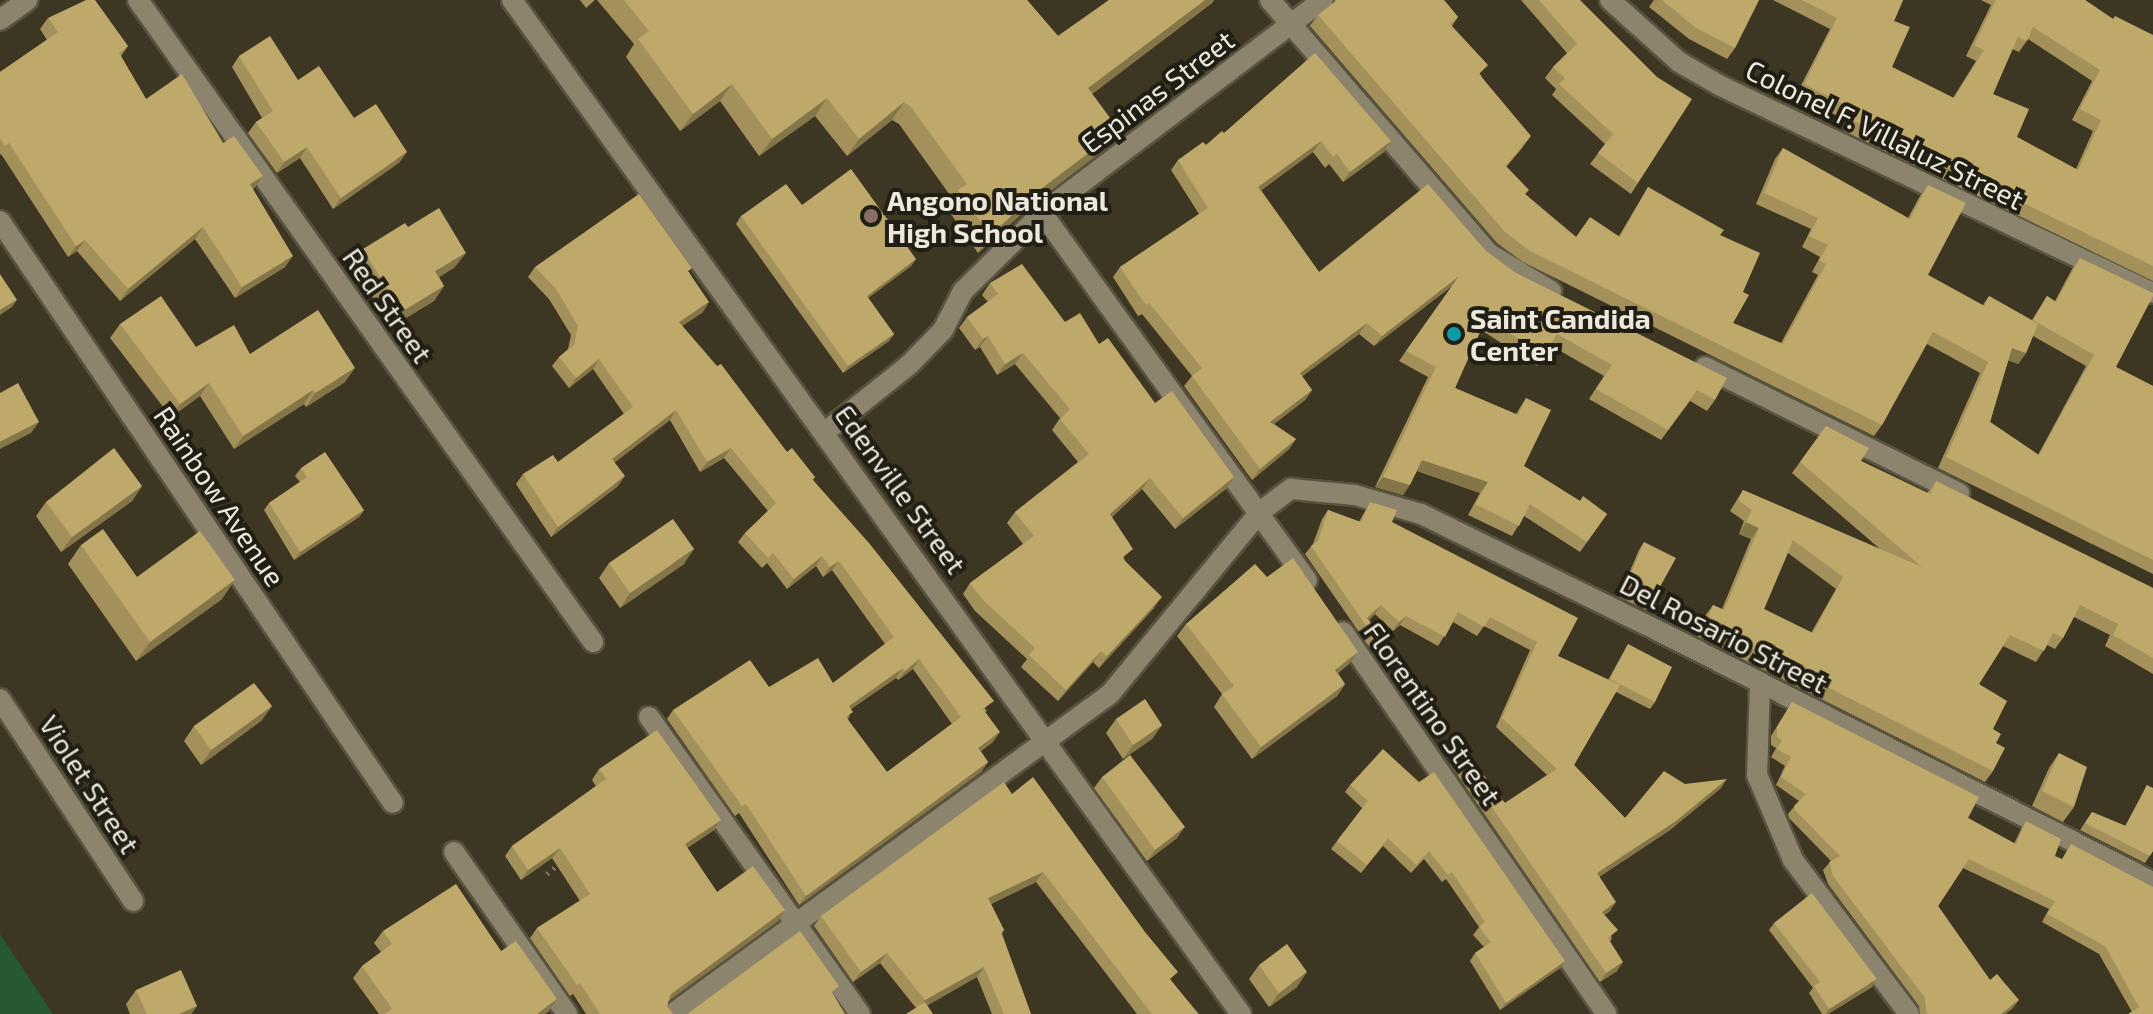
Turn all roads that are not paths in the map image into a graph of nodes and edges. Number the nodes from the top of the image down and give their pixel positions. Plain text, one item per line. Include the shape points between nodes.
1 (28, 0) edge
2 (138, 0) edge
3 (512, 0) edge
4 (1270, 0) edge
5 (1323, 0) edge
6 (1610, 0) edge
7 (0, 20) edge
8 (1292, 25) junction
9 (1042, 213) junction
10 (0, 221) edge
11 (2153, 293) edge
12 (1572, 302) edge
13 (1686, 358) edge
14 (825, 432) junction
15 (1983, 505) edge
16 (1260, 512) junction
17 (593, 642) dead end
18 (1760, 682) junction
19 (0, 699) edge
20 (649, 717) dead end
21 (1048, 741) junction
22 (393, 803) dead end
23 (454, 852) dead end
24 (2153, 882) edge
25 (133, 901) dead end
26 (796, 923) junction
27 (567, 1014) edge
28 (672, 1014) edge
29 (860, 1014) edge
30 (1241, 1014) edge
31 (1607, 1014) edge
32 (1909, 1014) edge

1 - 7 street
2 - 17 street, Red Street
3 - 14 street, Edenville Street
4 - 8 street
5 - 8 street, Espinas Street
6 - 11 street, Colonel F. Villaluz Street via 1679,62 1719,85
8 - 9 street, Espinas Street
8 - 12 street via 1488,253
9 - 14 street, Espinas Street via 963,291 943,330 909,365
9 - 16 street, Florentino Street
10 - 22 street, Rainbow Avenue
13 - 15 street
14 - 21 street, Edenville Street
16 - 18 street, Del Rosario Street via 1291,489 1355,495 1421,514
16 - 21 street, Del Rosario Street via 1110,694
16 - 31 street, Florentino Street
18 - 24 street, Del Rosario Street
18 - 32 street via 1757,775 1793,860
19 - 25 street, Violet Street
20 - 26 street
21 - 26 street, Del Rosario Street
21 - 30 street, Edenville Street
23 - 27 street
26 - 28 street, Del Rosario Street
26 - 29 street

